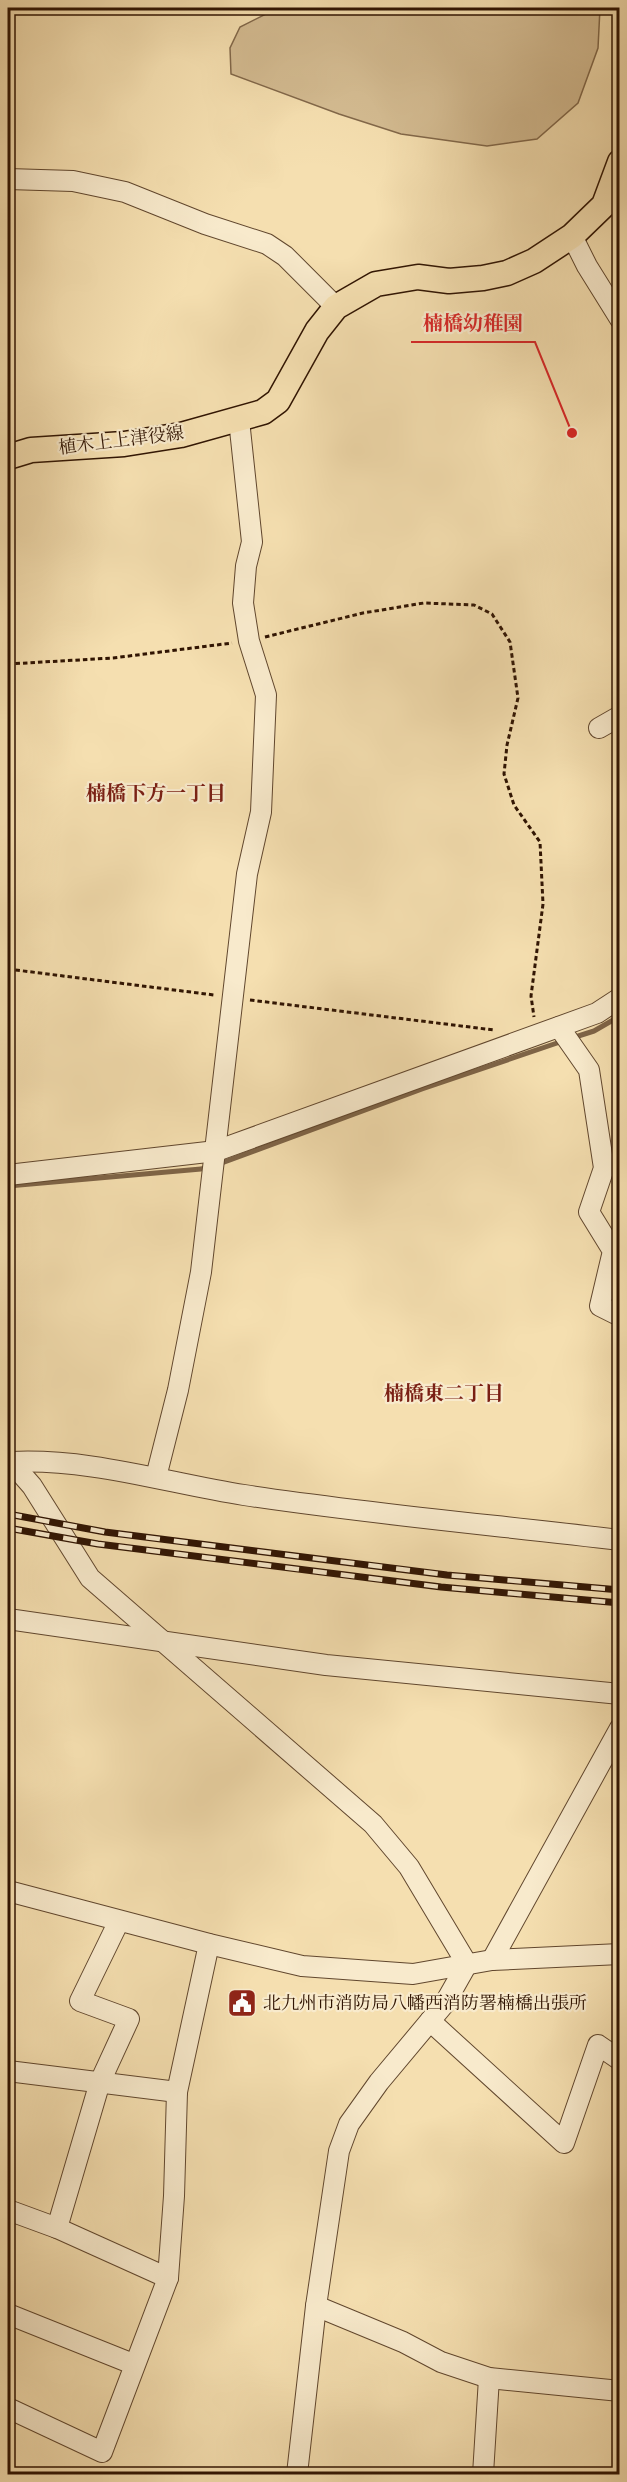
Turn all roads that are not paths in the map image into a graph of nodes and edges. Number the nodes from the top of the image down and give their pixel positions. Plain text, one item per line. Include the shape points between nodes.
1 (620, 162) edge
2 (8, 179) edge
3 (572, 236) junction
4 (336, 307) junction
5 (620, 319) edge
6 (239, 420) junction
7 (8, 457) edge
8 (620, 716) edge
9 (599, 728) dead end
10 (620, 998) edge
11 (559, 1027) junction
12 (216, 1151) junction
13 (8, 1175) edge
14 (620, 1316) edge
15 (9, 1462) edge
16 (156, 1477) junction
17 (620, 1540) edge
18 (8, 1619) edge
19 (165, 1642) junction
20 (620, 1694) edge
21 (620, 1728) edge
22 (8, 1892) edge
23 (119, 1921) junction
24 (209, 1944) junction
25 (620, 1954) edge
26 (492, 1960) junction
27 (467, 1964) junction
28 (430, 2021) junction
29 (620, 2060) edge
30 (8, 2071) edge
31 (100, 2082) junction
32 (177, 2092) junction
33 (8, 2210) edge
34 (57, 2228) junction
35 (168, 2278) junction
36 (316, 2306) junction
37 (8, 2314) edge
38 (133, 2364) junction
39 (489, 2378) junction
40 (620, 2391) edge
41 (8, 2408) edge
42 (297, 2475) edge
43 (483, 2475) edge

1 - 3 main road, 植木上上津役線 via 604,205
2 - 4 street via 73,181 124,192 267,244 285,255
3 - 4 main road, 植木上上津役線 via 507,273 483,279 449,281 418,277 376,284
3 - 5 street
4 - 6 main road, 植木上上津役線 via 317,331 278,401 263,412
6 - 7 main road, 植木上上津役線 via 182,435 124,444 31,450
6 - 12 street via 252,542 243,603 249,641 266,695 261,812 247,874
8 - 9 street
10 - 11 street via 597,1013
11 - 12 street
11 - 14 street via 589,1070 604,1168 589,1212 613,1251 600,1306
12 - 13 street
12 - 16 street via 201,1272
15 - 16 street via 46,1461
15 - 19 street via 32,1486 90,1578
16 - 17 street via 244,1495
18 - 19 street
19 - 20 street via 326,1665
19 - 27 street via 373,1824 410,1867
21 - 26 street
22 - 23 street
23 - 24 street
23 - 31 street via 80,2001 129,2019
24 - 27 street via 302,1966 413,1974
24 - 32 street
25 - 26 street
26 - 27 street
27 - 28 street
28 - 29 street via 564,2143 598,2045
28 - 36 street via 349,2124 339,2151
30 - 31 street
31 - 32 street
31 - 34 street
32 - 35 street
33 - 34 street
34 - 35 street
35 - 38 street
36 - 39 street via 441,2362
36 - 42 street
37 - 38 street
38 - 41 street via 102,2452
39 - 40 street
39 - 43 street

